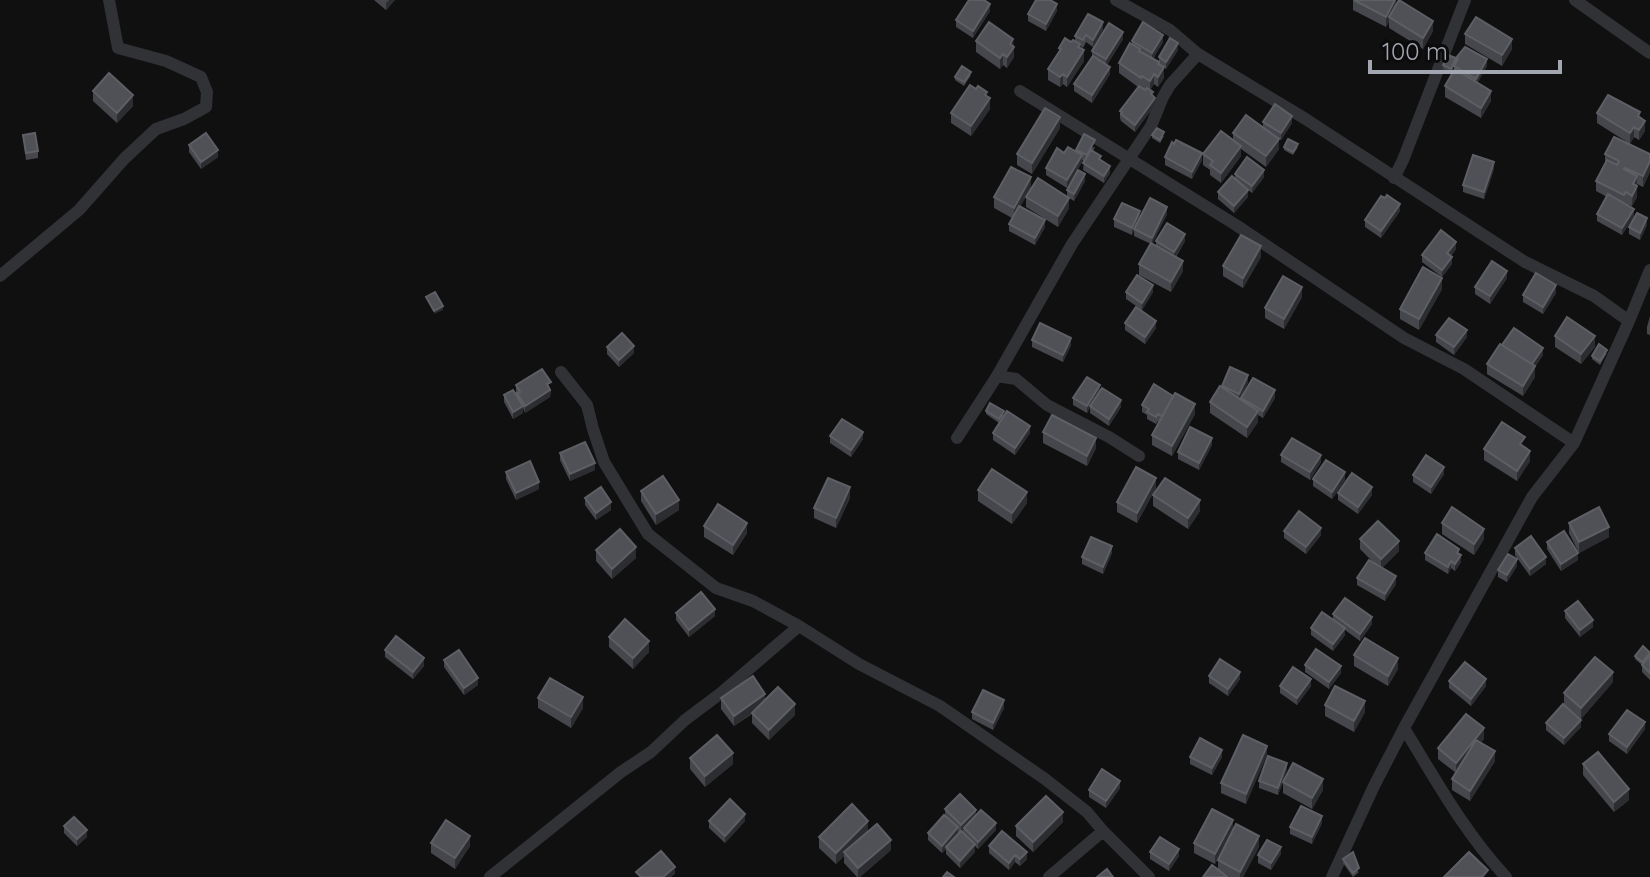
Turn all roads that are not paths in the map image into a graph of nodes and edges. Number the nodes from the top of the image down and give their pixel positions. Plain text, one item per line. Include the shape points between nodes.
1 (109, 0) edge
2 (1116, 0) edge
3 (1465, 0) edge
4 (1575, 0) edge
5 (1650, 53) edge
6 (1198, 54) junction
7 (1020, 91) dead end
8 (1130, 159) junction
9 (1394, 178) junction
10 (1650, 270) edge
11 (0, 276) edge
12 (1629, 321) junction
13 (561, 372) dead end
14 (997, 376) junction
15 (957, 438) dead end
16 (1574, 443) junction
17 (1139, 456) dead end
18 (799, 626) junction
19 (1404, 728) junction
20 (1103, 831) junction
21 (490, 877) edge
22 (1049, 877) edge
23 (1149, 877) edge
24 (1332, 877) edge
25 (1506, 877) edge

1 - 11 street via 118,48 201,77 206,107 156,129 79,210
2 - 6 street via 1170,30
3 - 9 street
4 - 5 street
6 - 8 street via 1170,85
6 - 9 street
7 - 8 street
8 - 14 street via 1072,244
8 - 16 street
9 - 12 street
10 - 12 street
12 - 16 street
13 - 18 street via 587,405 604,462 648,534 716,588
14 - 15 street
14 - 17 street via 1016,379 1047,405
16 - 19 street via 1532,497
18 - 20 street via 940,706 1045,779
18 - 21 street via 651,752
19 - 24 street
19 - 25 street via 1476,841
20 - 22 street
20 - 23 street

